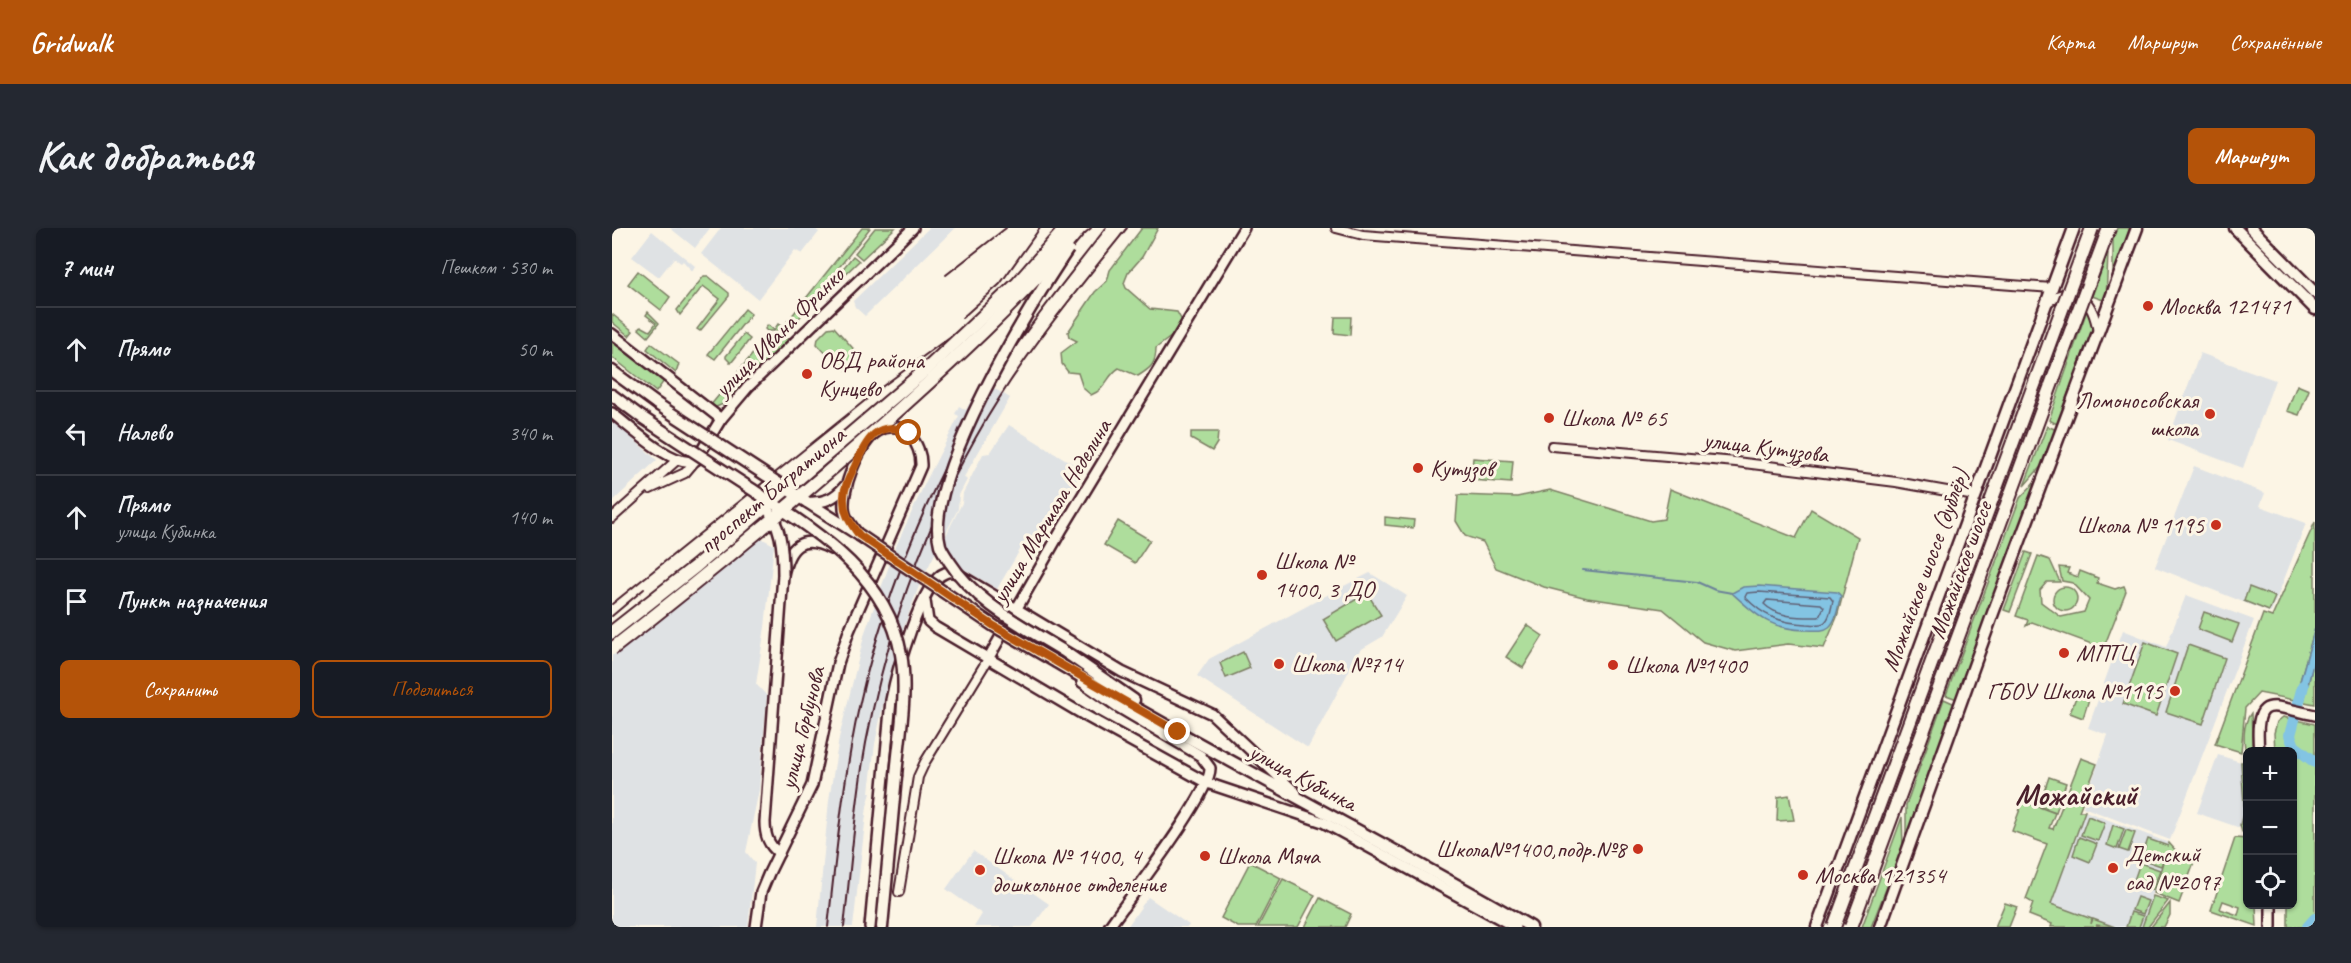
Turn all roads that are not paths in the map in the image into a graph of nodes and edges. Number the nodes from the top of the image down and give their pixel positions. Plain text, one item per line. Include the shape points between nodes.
1 (913, 228) edge
2 (1066, 228) edge
3 (1081, 228) edge
4 (1244, 228) edge
5 (1336, 228) edge
6 (2074, 228) edge
7 (2092, 228) edge
8 (2109, 228) edge
9 (2137, 228) edge
10 (2235, 228) edge
11 (2251, 228) edge
12 (2052, 288) junction
13 (2315, 293) edge
14 (2045, 304) junction
15 (2315, 309) edge
16 (2098, 333) junction
17 (612, 334) edge
18 (612, 371) edge
19 (612, 395) edge
20 (612, 413) edge
21 (721, 419) junction
22 (705, 444) junction
23 (1552, 446) dead end
24 (677, 460) junction
25 (696, 460) junction
26 (736, 479) junction
27 (846, 484) junction
28 (643, 492) junction
29 (1975, 496) junction
30 (807, 502) junction
31 (612, 518) edge
32 (859, 535) junction
33 (846, 557) junction
34 (783, 575) junction
35 (926, 596) junction
36 (1015, 608) junction
37 (912, 626) junction
38 (935, 627) junction
39 (612, 632) edge
40 (612, 649) edge
41 (988, 659) junction
42 (1067, 669) junction
43 (2313, 715) edge
44 (1178, 732) junction
45 (2259, 747) edge
46 (1207, 783) junction
47 (1328, 815) junction
48 (779, 853) junction
49 (899, 892) dead end
50 (2271, 909) edge
51 (756, 927) edge
52 (870, 927) edge
53 (882, 927) edge
54 (1109, 927) edge
55 (1515, 927) edge
56 (1531, 927) edge
57 (1816, 927) edge
58 (1834, 927) edge
59 (1851, 927) edge
60 (1880, 927) edge
61 (2271, 927) edge

1 - 21 street, улица Ивана Франко via 748,387
2 - 39 main road, проспект Багратиона, bridge via 1018,284 929,367 751,520
3 - 40 main road, проспект Багратиона, bridge via 1024,291 910,400
3 - 44 main road, bridge via 1039,291 980,403 943,492 938,528 940,547 973,591 990,605 1104,678
4 - 36 street, улица Маршала Неделина
5 - 12 street via 1363,235
6 - 12 main road, Можайское шоссе (дублёр)
7 - 58 main road, Можайское шоссе, bridge
8 - 59 main road, Можайское шоссе, bridge
9 - 16 main road
10 - 15 main road
11 - 13 main road
12 - 14 main road, Можайское шоссе (дублёр)
14 - 16 street via 2060,294 2080,296 2092,308
14 - 29 main road, Можайское шоссе (дублёр)
16 - 60 main road
17 - 21 street
18 - 30 main road, улица Кубинка, bridge
19 - 26 main road, bridge
20 - 24 street
21 - 22 street, улица Ивана Франко
22 - 24 street, улица Ивана Франко
22 - 25 street, улица Ивана Франко
23 - 29 street, улица Кутузова via 1736,462
24 - 25 street
24 - 28 street, улица Ивана Франко
25 - 28 street, улица Ивана Франко via 685,473
26 - 33 main road, bridge
26 - 34 street, bridge via 768,509 777,524 783,546
27 - 30 street via 831,499
27 - 32 street via 845,514
27 - 48 street, улица Горбунова, bridge via 864,446 878,431 897,428 917,442 921,466 849,632 838,663 812,785
28 - 31 street, улица Ивана Франко
29 - 57 main road, Можайское шоссе (дублёр)
30 - 32 main road, улица Кубинка
32 - 42 main road, улица Кубинка, bridge via 994,626
33 - 34 street, bridge via 823,545 803,542 790,551
33 - 53 main road, bridge via 881,600 901,653 903,686
34 - 48 street via 765,822 765,835
35 - 36 street via 938,577 951,572
35 - 37 street
35 - 38 street via 925,613
36 - 41 street, улица Маршала Неделина
36 - 47 street via 1122,672 1222,721 1284,783
37 - 38 street via 922,622
37 - 52 street via 895,677 888,721
38 - 41 street
41 - 46 street
41 - 49 street, улица Маршала Неделина via 918,777
42 - 44 main road, улица Кубинка
42 - 46 street via 1118,707 1201,756 1210,768
43 - 45 street via 2287,708 2263,709 2258,719
44 - 47 main road, улица Кубинка
46 - 54 street
46 - 55 street via 1323,822
47 - 56 main road, улица Кубинка
48 - 51 street, улица Горбунова via 761,892
50 - 61 street

